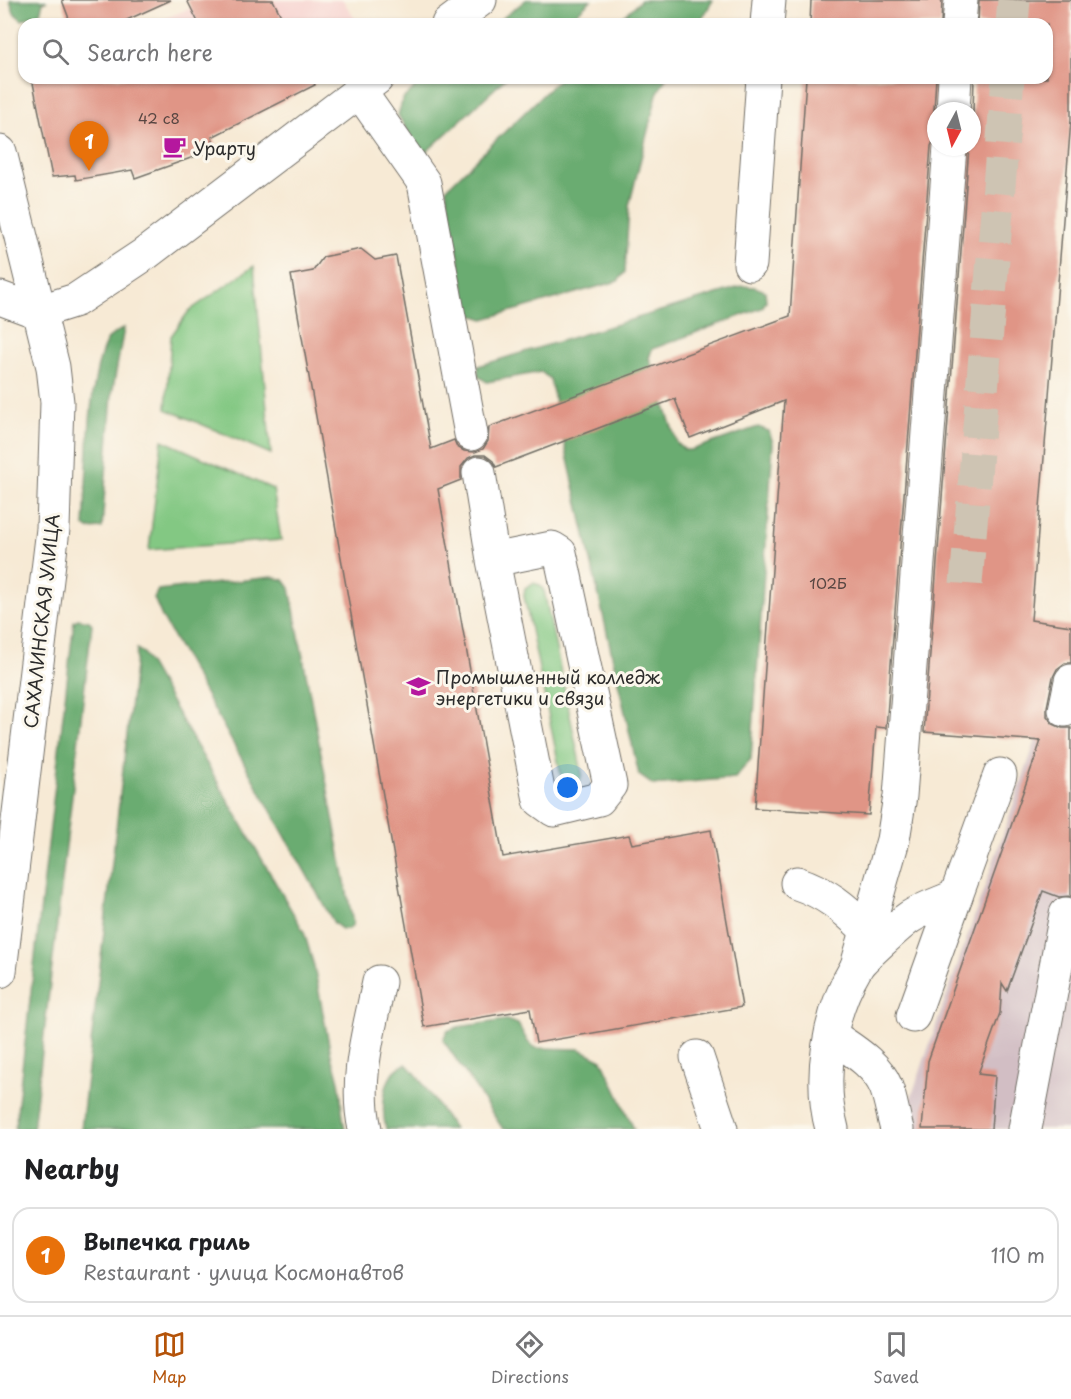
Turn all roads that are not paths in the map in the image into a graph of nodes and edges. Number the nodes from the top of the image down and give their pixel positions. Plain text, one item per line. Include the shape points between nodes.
1 (480, 0) edge
2 (769, 0) edge
3 (961, 0) edge
4 (456, 18) edge
5 (768, 18) edge
6 (960, 18) edge
7 (763, 84) edge
8 (955, 84) edge
9 (369, 85) edge
10 (954, 102) edge
11 (0, 152) edge
12 (949, 156) edge
13 (750, 264) dead end
14 (0, 298) edge
15 (38, 312) junction
16 (471, 434) dead end
17 (479, 473) dead end
18 (493, 560) junction
19 (1000, 775) dead end
20 (797, 883) dead end
21 (956, 896) junction
22 (1066, 914) dead end
23 (867, 930) junction
24 (857, 966) junction
25 (0, 971) edge
26 (379, 982) dead end
27 (913, 1016) dead end
28 (831, 1036) junction
29 (697, 1058) dead end
30 (1027, 1128) edge
31 (365, 1129) edge
32 (720, 1129) edge
33 (832, 1129) edge
34 (897, 1129) edge

1 - 4 main road
2 - 5 main road
3 - 6 main road
7 - 13 main road
8 - 10 main road
9 - 15 main road via 145,254 76,300
9 - 16 main road via 424,183
11 - 15 main road, САХАЛИНСКАЯ УЛИЦА
12 - 23 main road via 900,796 893,840
14 - 15 main road
15 - 25 main road, САХАЛИНСКАЯ УЛИЦА via 53,368 57,402 53,529
17 - 18 main road
18 - 18 main road via 540,800 554,810 599,799 610,785 560,553 552,548
19 - 21 main road
20 - 23 main road via 831,898
21 - 24 main road via 909,918
21 - 27 main road
22 - 30 main road
23 - 24 main road
24 - 28 main road via 837,1007
26 - 31 main road via 361,1073
28 - 33 main road via 826,1063 827,1112
28 - 34 main road via 879,1074
29 - 32 main road

